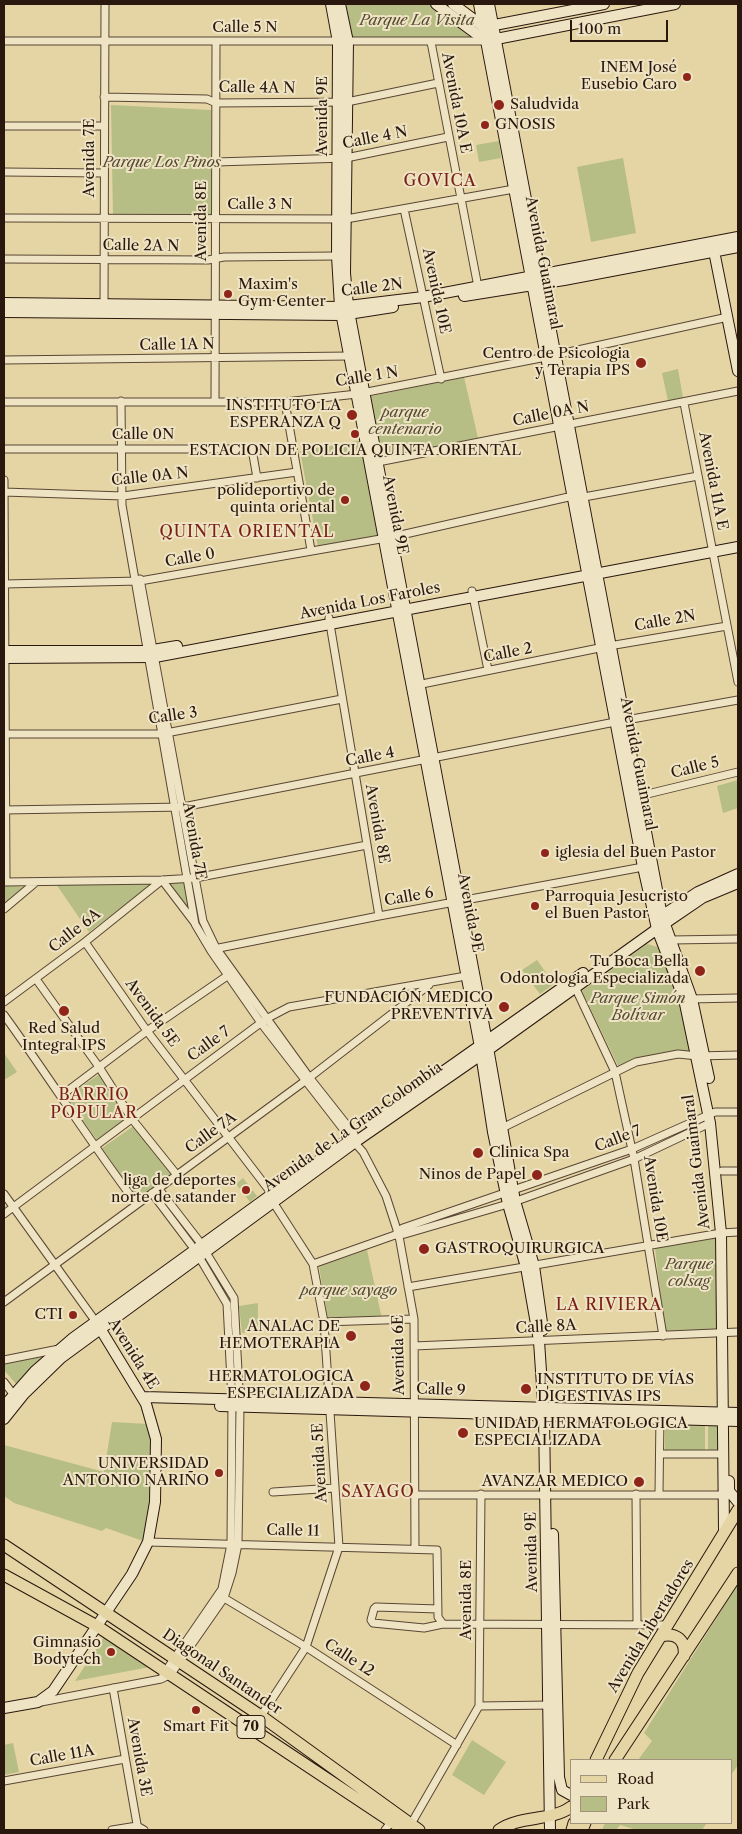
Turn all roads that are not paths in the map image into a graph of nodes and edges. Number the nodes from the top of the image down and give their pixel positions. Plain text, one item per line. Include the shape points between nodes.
1 (105, 4) edge
2 (331, 4) edge
3 (340, 4) edge
4 (436, 4) edge
5 (452, 4) edge
6 (479, 4) edge
7 (489, 4) edge
8 (604, 4) edge
9 (674, 4) edge
10 (488, 26) junction
11 (491, 40) junction
12 (4, 42) edge
13 (105, 42) junction
14 (216, 42) junction
15 (343, 42) junction
16 (431, 42) junction
17 (438, 83) junction
18 (104, 98) junction
19 (342, 102) junction
20 (216, 103) junction
21 (4, 126) edge
22 (104, 126) junction
23 (448, 137) junction
24 (342, 159) junction
25 (216, 162) junction
26 (4, 172) edge
27 (104, 172) junction
28 (514, 189) junction
29 (460, 198) junction
30 (404, 209) junction
31 (4, 218) edge
32 (104, 218) junction
33 (216, 219) junction
34 (342, 219) junction
35 (738, 237) edge
36 (714, 247) junction
37 (738, 247) edge
38 (337, 256) junction
39 (104, 259) junction
40 (4, 260) edge
41 (215, 260) junction
42 (536, 280) junction
43 (478, 287) junction
44 (423, 300) junction
45 (4, 303) edge
46 (104, 308) junction
47 (215, 309) junction
48 (345, 310) junction
49 (4, 312) edge
50 (728, 317) junction
51 (556, 355) junction
52 (350, 356) junction
53 (546, 357) junction
54 (215, 358) junction
55 (4, 360) edge
56 (738, 371) edge
57 (441, 379) junction
58 (738, 391) edge
59 (361, 393) junction
60 (121, 401) junction
61 (215, 401) junction
62 (4, 402) edge
63 (284, 402) junction
64 (684, 403) junction
65 (564, 425) junction
66 (4, 449) edge
67 (121, 449) junction
68 (373, 462) junction
69 (297, 472) junction
70 (698, 476) junction
71 (257, 478) junction
72 (4, 480) edge
73 (4, 492) edge
74 (123, 496) junction
75 (578, 497) junction
76 (388, 537) junction
77 (738, 541) edge
78 (738, 547) edge
79 (712, 549) junction
80 (311, 550) junction
81 (4, 570) edge
82 (591, 572) junction
83 (138, 581) junction
84 (4, 584) edge
85 (473, 594) junction
86 (401, 608) junction
87 (329, 621) junction
88 (727, 626) junction
89 (604, 647) junction
90 (151, 654) junction
91 (4, 655) edge
92 (488, 670) junction
93 (738, 682) edge
94 (416, 685) junction
95 (342, 699) junction
96 (738, 700) edge
97 (619, 721) junction
98 (165, 733) junction
99 (5, 734) junction
100 (430, 759) junction
101 (738, 772) edge
102 (355, 774) junction
103 (634, 797) junction
104 (182, 807) junction
105 (174, 808) junction
106 (5, 810) edge
107 (367, 845) junction
108 (643, 867) junction
109 (738, 874) edge
110 (186, 878) junction
111 (195, 878) junction
112 (162, 880) junction
113 (5, 882) edge
114 (36, 882) junction
115 (738, 883) edge
116 (457, 903) junction
117 (4, 909) edge
118 (379, 916) junction
119 (203, 922) junction
120 (659, 922) junction
121 (195, 924) junction
122 (738, 939) edge
123 (671, 940) junction
124 (85, 942) junction
125 (213, 950) junction
126 (230, 974) junction
127 (466, 976) junction
128 (36, 979) junction
129 (432, 984) junction
130 (575, 988) junction
131 (738, 998) edge
132 (688, 999) junction
133 (4, 1002) edge
134 (4, 1015) edge
135 (264, 1021) junction
136 (147, 1031) junction
137 (484, 1048) junction
138 (701, 1056) junction
139 (738, 1056) edge
140 (99, 1067) junction
141 (614, 1072) junction
142 (184, 1079) junction
143 (307, 1079) junction
144 (62, 1096) junction
145 (738, 1112) edge
146 (711, 1117) junction
147 (132, 1119) junction
148 (497, 1130) junction
149 (228, 1137) junction
150 (353, 1138) junction
151 (94, 1146) junction
152 (632, 1150) junction
153 (634, 1159) junction
154 (722, 1171) junction
155 (738, 1171) edge
156 (177, 1175) junction
157 (155, 1190) junction
158 (4, 1194) edge
159 (272, 1198) junction
160 (510, 1198) junction
161 (136, 1203) junction
162 (14, 1208) junction
163 (4, 1214) edge
164 (738, 1232) edge
165 (724, 1233) junction
166 (397, 1234) junction
167 (648, 1246) junction
168 (201, 1251) junction
169 (55, 1264) junction
170 (312, 1264) junction
171 (530, 1266) junction
172 (408, 1287) junction
173 (4, 1302) edge
174 (414, 1319) junction
175 (324, 1322) junction
176 (99, 1325) junction
177 (730, 1333) edge
178 (663, 1336) junction
179 (542, 1341) junction
180 (414, 1346) junction
181 (60, 1349) junction
182 (4, 1360) edge
183 (4, 1382) edge
184 (13, 1394) junction
185 (145, 1401) junction
186 (236, 1403) junction
187 (4, 1406) edge
188 (330, 1406) junction
189 (413, 1408) junction
190 (547, 1412) junction
191 (660, 1415) junction
192 (730, 1417) edge
193 (4, 1419) edge
194 (660, 1454) junction
195 (723, 1454) junction
196 (335, 1488) junction
197 (273, 1492) dead end
198 (481, 1494) junction
199 (549, 1494) junction
200 (636, 1494) junction
201 (658, 1494) junction
202 (413, 1495) junction
203 (724, 1495) junction
204 (738, 1502) edge
205 (738, 1510) edge
206 (724, 1531) junction
207 (148, 1542) junction
208 (234, 1544) junction
209 (6, 1547) edge
210 (339, 1547) junction
211 (415, 1549) junction
212 (738, 1573) edge
213 (4, 1575) edge
214 (30, 1589) junction
215 (224, 1598) junction
216 (438, 1609) junction
217 (108, 1610) junction
218 (441, 1622) junction
219 (481, 1624) junction
220 (551, 1624) junction
221 (637, 1624) junction
222 (669, 1625) junction
223 (97, 1626) junction
224 (661, 1636) junction
225 (306, 1647) junction
226 (684, 1656) junction
227 (179, 1658) junction
228 (166, 1675) junction
229 (113, 1688) junction
230 (38, 1702) junction
231 (553, 1705) junction
232 (480, 1706) junction
233 (4, 1708) edge
234 (260, 1716) junction
235 (457, 1745) junction
236 (125, 1759) junction
237 (596, 1759) edge
238 (616, 1759) edge
239 (4, 1781) edge
240 (570, 1794) edge
241 (570, 1807) edge
242 (550, 1816) junction
243 (388, 1826) edge
244 (137, 1828) edge
245 (411, 1828) edge
246 (112, 1830) edge
247 (144, 1830) edge
248 (498, 1830) edge
249 (550, 1830) edge

1 - 13 street, Avenida 7E
2 - 15 street, Avenida 9E
3 - 15 street, Avenida 9E
4 - 11 street
5 - 10 street
6 - 10 street, Avenida Guaimaral
7 - 10 street, Avenida Guaimaral
8 - 10 street
9 - 11 street
10 - 11 street, Avenida Guaimaral
11 - 16 street, Calle 5 N
11 - 28 street, Avenida Guaimaral
11 - 42 street, Avenida Guaimaral
12 - 13 street, Calle 5 N
13 - 14 street, Calle 5 N
13 - 18 street, Avenida 7E
14 - 15 street, Calle 5 N
14 - 20 street, Avenida 8E
15 - 16 street, Calle 5 N
15 - 19 street, Avenida 9E
16 - 17 street, Avenida 10A E
17 - 19 street, Calle 4A N
17 - 23 street, Avenida 10A E
18 - 20 street, Calle 4A N via 207,99
18 - 22 street, Avenida 7E
19 - 20 street, Calle 4A N
19 - 24 street, Avenida 9E
20 - 25 street, Avenida 8E
21 - 22 street
22 - 27 street, Avenida 7E
23 - 24 street, Calle 4 N
23 - 29 street, Avenida 10A E
24 - 25 street, Calle 4 N
24 - 34 street, Avenida 9E
25 - 33 street, Avenida 8E
26 - 27 street
27 - 32 street, Avenida 7E
28 - 29 street, Calle 3 N
28 - 42 street, Avenida Guaimaral
29 - 30 street, Calle 3 N
29 - 43 street, Avenida 10A E
30 - 34 street, Calle 3 N
30 - 44 street, Avenida 10E
31 - 32 street, Calle 3 N
32 - 33 street, Calle 3 N
32 - 39 street, Avenida 7E
33 - 34 street, Calle 3 N
33 - 41 street, Avenida 8E
34 - 38 street, Avenida 9E
34 - 48 street, Avenida 9E
35 - 36 street, Calle 2N
36 - 37 street, Calle 2N
36 - 42 street, Calle 2N
36 - 50 street
38 - 41 street, Calle 2A N via 224,257
38 - 48 street, Avenida 9E
39 - 40 street, Calle 2A N
39 - 41 street, Calle 2A N
39 - 46 street, Avenida 7E
41 - 47 street, Avenida 8E
42 - 43 street, Calle 2N
42 - 44 street, Calle 2N
42 - 51 street, Avenida Guaimaral
42 - 53 street, Avenida Guaimaral
43 - 44 street, Calle 2N
44 - 48 street, Calle 2N
44 - 57 street, Avenida 10E
45 - 46 street, Calle 2N
46 - 47 street, Calle 2N
46 - 49 street, Calle 2N
47 - 48 street, Calle 2N
47 - 54 street, Avenida 8E
48 - 52 street, Avenida 9E
48 - 59 street, Avenida 9E
50 - 51 street, Calle 1 N
50 - 56 street
51 - 53 street, Calle 1 N
51 - 65 street, Avenida Guaimaral
52 - 54 street, Calle 1A N
52 - 59 street, Avenida 9E
53 - 57 street, Calle 1 N
53 - 65 street, Avenida Guaimaral
54 - 55 street, Calle 1A N
54 - 61 street, Avenida 8E
57 - 59 street, Calle 1 N
58 - 64 street, Calle 0A N
59 - 63 street, Calle 1 N
59 - 68 street, Avenida 9E
60 - 61 street, Calle 1 N
60 - 62 street, Calle 1 N
60 - 67 street, Avenida 7E
61 - 63 street, Calle 1 N
63 - 69 street
64 - 65 street, Calle 0A N
64 - 70 street, Avenida 11A E
65 - 68 street, Calle 0A N
65 - 75 street, Avenida Guaimaral
66 - 67 street, Calle 0N
67 - 71 street, Calle 0N via 252,449
67 - 74 street, Avenida 7E
68 - 76 street, Avenida 9E
69 - 71 street, Calle 0A N
69 - 80 street
70 - 75 street, Calle 0
70 - 79 street, Avenida 11A E
71 - 74 street, Calle 0A N
72 - 73 street
73 - 74 street, Calle 0A N
73 - 81 street
74 - 83 street, Avenida 7E
75 - 76 street, Calle 0
75 - 82 street, Avenida Guaimaral
76 - 80 street, Calle 0
76 - 86 street, Avenida 9E
77 - 79 street, Avenida Los Faroles
78 - 79 street, Avenida Los Faroles
79 - 82 street, Avenida Los Faroles
79 - 88 street, Avenida 11A E
80 - 83 street, Calle 0
81 - 84 street
82 - 85 street, Avenida Los Faroles
82 - 89 street, Avenida Guaimaral
83 - 84 street, Calle 0
83 - 90 street, Avenida 7E
84 - 91 street
85 - 86 street, Avenida Los Faroles
85 - 92 street
86 - 87 street, Avenida Los Faroles
86 - 94 street, Avenida 9E
87 - 90 street, Avenida Los Faroles
87 - 95 street, Avenida 8E
88 - 89 street, Calle 2N
88 - 93 street, Avenida 11A E
89 - 92 street, Calle 2
89 - 97 street, Avenida Guaimaral
90 - 91 street, Avenida Los Faroles
90 - 98 street, Avenida 7E
91 - 99 street
92 - 94 street, Calle 2
94 - 100 street, Avenida 9E
95 - 98 street, Calle 3
95 - 102 street, Avenida 8E
96 - 97 street, Calle 4
97 - 100 street, Calle 4
97 - 103 street, Avenida Guaimaral
98 - 99 street, Calle 3
98 - 104 street, Avenida 7E
98 - 105 street, Avenida 7E
99 - 106 street
100 - 102 street, Calle 4
100 - 116 street, Avenida 9E
101 - 103 street, Calle 5
102 - 104 street, Calle 4
102 - 107 street, Avenida 8E
103 - 108 street, Avenida Guaimaral
103 - 120 street, Avenida Guaimaral
104 - 105 street, Calle 4
104 - 111 street, Avenida 7E
105 - 106 street, Calle 4
105 - 110 street, Avenida 7E
106 - 113 street
107 - 111 street
107 - 118 street, Avenida 8E
108 - 116 street, Calle 6
108 - 120 street, Avenida Guaimaral
109 - 120 street, Avenida de La Gran Colombia via 698,892
110 - 111 street
110 - 112 street
110 - 121 street, Avenida 7E
111 - 119 street, Avenida 7E
112 - 114 street
112 - 121 street
112 - 124 street, Calle 6A
113 - 114 street
114 - 117 street
115 - 120 street, Avenida de La Gran Colombia
116 - 118 street, Calle 6
116 - 127 street, Avenida 9E
116 - 137 street, Avenida 9E
118 - 125 street, Calle 6
119 - 121 street
119 - 125 street, Avenida 7E
120 - 123 street, Avenida Guaimaral
120 - 130 street, Avenida de La Gran Colombia
120 - 132 street, Avenida Guaimaral
120 - 137 street, Avenida de La Gran Colombia
121 - 125 street, Avenida 7E
122 - 123 street
123 - 132 street, Avenida Guaimaral
124 - 128 street, Calle 6A
124 - 136 street, Avenida 5E
125 - 126 street, Avenida 7E
126 - 135 street, Avenida 7E
126 - 136 street
127 - 129 street, Calle 7
127 - 137 street, Avenida 9E
128 - 133 street, Calle 6A
128 - 140 street
129 - 135 street, Calle 7 via 289,1007
129 - 143 street, Calle 7A
130 - 137 street, Avenida de La Gran Colombia
130 - 141 street, Avenida 10E
131 - 132 street
132 - 138 street, Avenida Guaimaral
134 - 144 street
135 - 142 street, Calle 7
135 - 143 street, Avenida 7E
136 - 140 street
136 - 142 street, Avenida 5E
137 - 148 street, Avenida 9E
137 - 150 street, Avenida de La Gran Colombia
138 - 139 street
138 - 141 street via 658,1056
138 - 146 street, Avenida Guaimaral
140 - 144 street
140 - 147 street
141 - 148 street
141 - 152 street, Avenida 10E
142 - 147 street, Calle 7
142 - 149 street, Avenida 5E
143 - 149 street, Calle 7A
143 - 150 street, Avenida 7E
144 - 151 street
145 - 146 street, Calle 7
146 - 152 street, Calle 7
146 - 153 street, Calle 7
146 - 154 street, Avenida Guaimaral
146 - 165 street, Avenida Guaimaral
147 - 151 street, Calle 7
147 - 156 street
148 - 160 street, Avenida 9E
149 - 156 street, Calle 7A
149 - 159 street, Avenida 5E
150 - 159 street, Avenida de La Gran Colombia
150 - 166 street, Avenida 6E via 380,1180
151 - 161 street
151 - 162 street, Calle 7
152 - 153 street, Avenida 10E
152 - 160 street, Calle 7
153 - 160 street, Calle 7
153 - 167 street, Avenida 10E
154 - 155 street
154 - 165 street, Avenida Guaimaral
156 - 157 street, Calle 7A
157 - 161 street, Calle 7A
157 - 168 street
158 - 162 street, Avenida 4E
159 - 168 street, Avenida de La Gran Colombia
159 - 170 street, Avenida 5E
160 - 166 street, Calle 7 via 403,1228
160 - 171 street, Avenida 9E
161 - 169 street, Calle 7A
162 - 163 street, Calle 7
162 - 169 street, Avenida 4E
164 - 165 street
165 - 167 street
165 - 177 street, Avenida Guaimaral
166 - 170 street, Calle 7
166 - 172 street, Avenida 6E
167 - 171 street
167 - 178 street, Avenida 10E
168 - 176 street, Avenida de La Gran Colombia
168 - 186 street via 234,1298
169 - 173 street, Calle 7A
169 - 176 street, Avenida 4E
170 - 175 street, Avenida 5E
171 - 172 street
171 - 179 street, Avenida 9E
172 - 174 street, Avenida 6E
174 - 175 street
174 - 180 street, Avenida 6E
175 - 188 street, Avenida 5E
176 - 181 street, Avenida de La Gran Colombia
176 - 185 street, Avenida 4E
176 - 193 street, Avenida de La Gran Colombia via 24,1394
177 - 178 street, Calle 8A
177 - 192 street, Avenida Guaimaral
178 - 179 street, Calle 8A
179 - 180 street, Calle 8A
179 - 190 street, Avenida 9E
180 - 189 street, Avenida 6E
181 - 182 street
181 - 184 street, Avenida de La Gran Colombia
183 - 184 street
184 - 187 street, Avenida de La Gran Colombia
185 - 186 street, Calle 9
185 - 207 street, Avenida 4E via 156,1439 154,1502
186 - 188 street, Calle 9
186 - 208 street
188 - 189 street, Calle 9
188 - 196 street, Avenida 5E
189 - 190 street, Calle 9
189 - 202 street, Avenida 6E
190 - 191 street, Calle 9
190 - 199 street, Avenida 9E
191 - 192 street, Calle 9
191 - 194 street
192 - 195 street, Avenida Guaimaral
192 - 204 street, Avenida Guaimaral via 729,1491
194 - 195 street
194 - 201 street
195 - 203 street, Avenida Guaimaral
196 - 197 street
196 - 210 street, Avenida 5E
198 - 199 street
198 - 202 street
198 - 219 street, Avenida 8E
199 - 200 street
199 - 220 street, Avenida 9E
200 - 201 street
200 - 221 street
201 - 203 street
202 - 211 street, Avenida 6E
203 - 206 street, Avenida Guaimaral
205 - 206 main road, Avenida Libertadores
206 - 222 main road, Avenida Libertadores
207 - 208 street, Calle 11
207 - 217 street, Avenida 4E
208 - 210 street, Calle 11
208 - 215 street via 232,1573
208 - 227 street via 222,1589
209 - 217 main road
210 - 211 street, Calle 11
210 - 225 street, Avenida 5E
211 - 216 street, Calle 11 via 437,1550
212 - 226 main road
213 - 214 main road, Diagonal Santander / 70
214 - 217 main road via 54,1597 93,1619 98,1619
214 - 223 main road, Diagonal Santander / 70
215 - 225 street, Calle 12
215 - 227 street
216 - 218 street
216 - 218 street via 376,1607 372,1620 374,1623 424,1628
217 - 223 street, Avenida 4E
217 - 227 main road, Diagonal Santander
218 - 219 street
219 - 220 street
219 - 232 street, Avenida 8E
220 - 221 street
220 - 231 street, Avenida 9E
221 - 222 street
222 - 224 main road, Avenida Libertadores
223 - 228 main road, Diagonal Santander / 70
223 - 230 street, Avenida 4E via 58,1685
224 - 226 main road via 669,1634 682,1641
224 - 237 main road, Avenida Libertadores via 625,1696
225 - 234 street, Avenida 5E
225 - 235 street, Calle 12
226 - 238 main road
227 - 228 street
227 - 234 main road, Diagonal Santander / 70
228 - 229 street
228 - 243 main road, Diagonal Santander / 70
229 - 230 street
229 - 236 street, Avenida 3E
230 - 233 street
231 - 232 street
231 - 240 street, Avenida 9E via 559,1782 562,1790
231 - 242 street, Avenida 9E
232 - 235 street
234 - 245 main road, Diagonal Santander / 70
235 - 245 street
236 - 239 street, Calle 11A
236 - 244 street, Avenida 3E
241 - 242 main road
242 - 248 main road
242 - 249 street, Avenida 9E
243 - 245 main road, Diagonal Santander / 70
244 - 246 street
244 - 247 street

